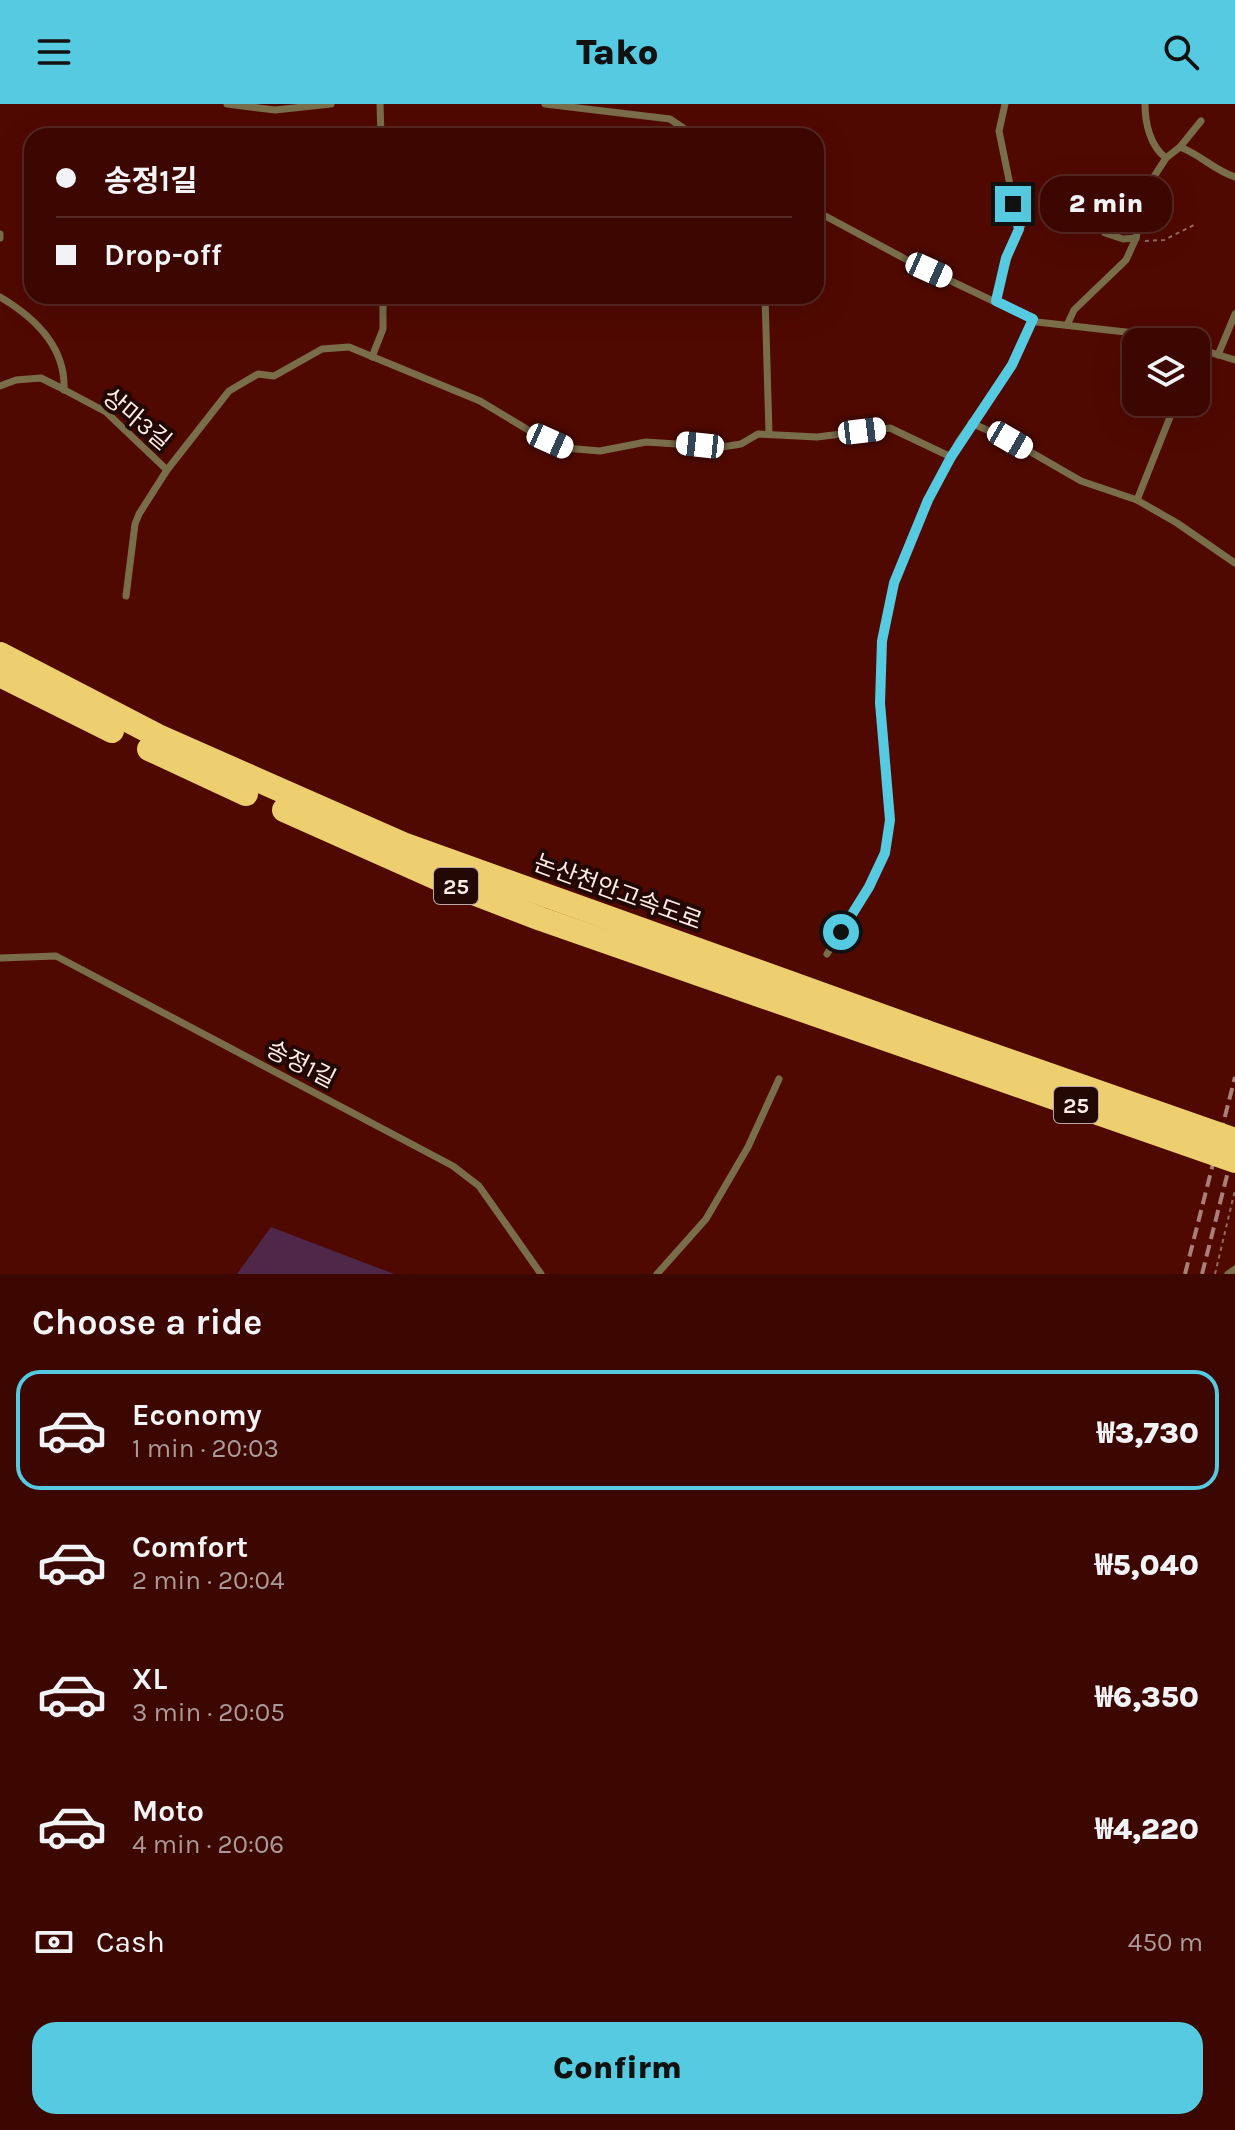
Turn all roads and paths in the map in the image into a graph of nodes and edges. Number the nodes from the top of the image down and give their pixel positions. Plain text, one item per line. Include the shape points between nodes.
1 (227, 104) edge
2 (331, 104) edge
3 (380, 104) edge
4 (545, 104) edge
5 (1005, 104) edge
6 (1145, 104) edge
7 (589, 106) edge
8 (1201, 121) dead end
9 (381, 128) edge
10 (683, 128) edge
11 (1180, 147) junction
12 (1166, 158) junction
13 (1235, 177) edge
14 (1030, 212) dead end
15 (824, 215) edge
16 (1194, 225) dead end
17 (1019, 229) junction
18 (1105, 233) dead end
19 (1136, 238) junction
20 (0, 297) edge
21 (996, 301) junction
22 (383, 304) edge
23 (765, 304) edge
24 (1235, 314) edge
25 (1033, 319) junction
26 (1067, 325) junction
27 (1122, 331) edge
28 (1210, 352) edge
29 (1218, 355) junction
30 (372, 357) junction
31 (1235, 360) edge
32 (0, 386) edge
33 (64, 390) junction
34 (1170, 416) edge
35 (971, 423) junction
36 (769, 433) junction
37 (951, 457) junction
38 (167, 470) junction
39 (1137, 500) junction
40 (1235, 563) edge
41 (126, 596) dead end
42 (7, 676) edge
43 (827, 954) dead end
44 (0, 958) edge
45 (920, 1041) junction
46 (779, 1079) dead end
47 (1235, 1140) edge
48 (1235, 1161) edge
49 (1235, 1190) edge
50 (1235, 1269) edge
51 (541, 1274) edge
52 (657, 1274) edge
53 (1215, 1274) edge
54 (1228, 1274) edge

1 - 2 lane via 275,110
3 - 9 lane
4 - 7 lane
5 - 17 lane via 1000,141
6 - 12 lane via 1153,141
7 - 10 lane via 670,119
8 - 11 lane
11 - 12 lane
11 - 13 lane
12 - 19 lane via 1146,189
14 - 17 lane
15 - 21 lane
16 - 19 path via 1164,240 1149,243
17 - 21 lane
18 - 19 lane
19 - 26 lane via 1126,260 1074,310
20 - 33 lane via 44,329 65,377
21 - 25 lane
22 - 30 lane via 383,329
23 - 36 lane
24 - 29 lane
25 - 26 lane
25 - 35 lane via 1012,365
26 - 27 lane
28 - 29 lane
29 - 31 lane
30 - 36 lane via 480,401 565,448 600,451 646,442 722,447
30 - 38 lane via 349,347 322,349 274,376 258,374 229,391
32 - 33 lane, 상마3길 via 41,378
33 - 38 lane, 상마3길 via 106,412
34 - 39 lane
35 - 37 lane
35 - 39 lane via 1081,481
36 - 37 lane via 817,437 890,428
37 - 43 lane via 894,583 882,641 880,703 890,820 885,853
38 - 41 lane, 상마3길 via 135,524
39 - 40 lane
42 - 45 highway, 논산천안고속도로 / 25 via 403,844
42 - 45 highway, 논산천안고속도로 / 25 via 184,767 476,894 625,950
44 - 51 lane, 송정1길 via 56,956 453,1166 479,1186
45 - 47 highway, 논산천안고속도로 / 25, bridge
45 - 48 highway, 논산천안고속도로 / 25, bridge
46 - 52 lane via 706,1219
49 - 53 path
50 - 54 lane

